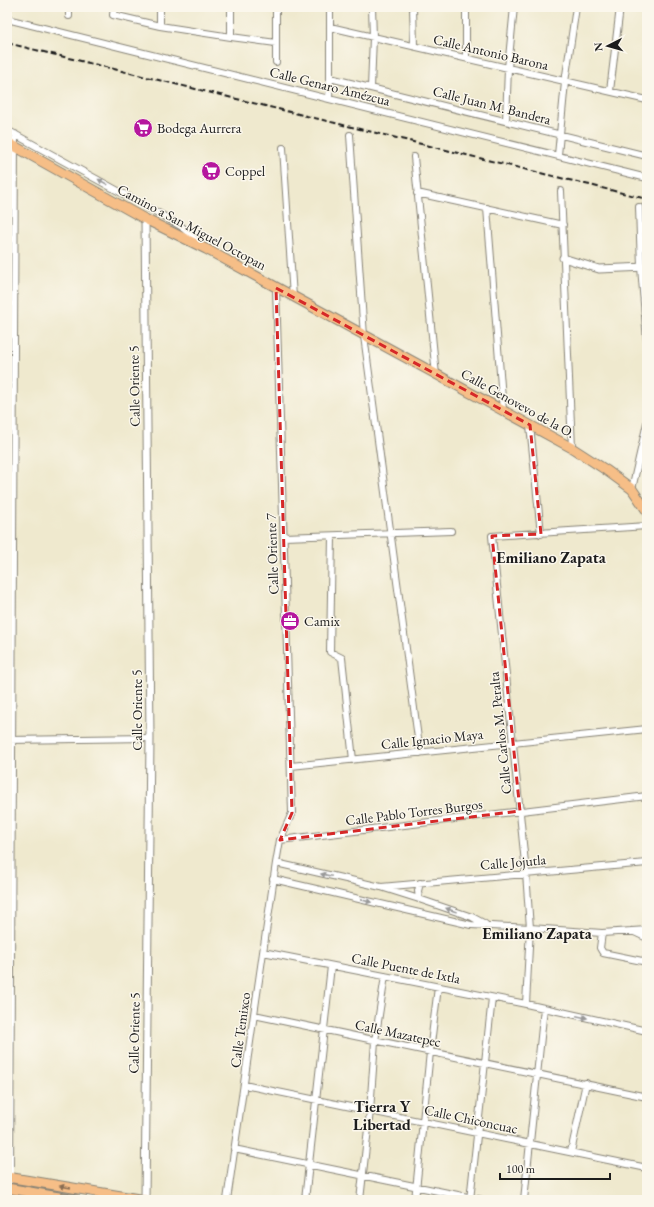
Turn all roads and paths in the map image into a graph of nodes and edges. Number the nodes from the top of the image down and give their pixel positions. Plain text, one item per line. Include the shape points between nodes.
1 (69, 7) edge
2 (114, 7) edge
3 (160, 7) edge
4 (231, 7) edge
5 (276, 7) edge
6 (330, 7) edge
7 (372, 7) edge
8 (413, 7) edge
9 (466, 7) edge
10 (514, 7) edge
11 (576, 7) edge
12 (620, 7) edge
13 (69, 16) dead end
14 (7, 19) edge
15 (160, 26) junction
16 (330, 27) junction
17 (373, 37) junction
18 (231, 38) junction
19 (276, 43) junction
20 (414, 46) junction
21 (466, 58) junction
22 (276, 62) dead end
23 (508, 68) junction
24 (330, 78) junction
25 (565, 82) junction
26 (371, 88) junction
27 (610, 92) junction
28 (329, 98) junction
29 (647, 100) edge
30 (506, 121) junction
31 (7, 130) edge
32 (15, 134) junction
33 (560, 134) junction
34 (350, 135) dead end
35 (11, 144) edge
36 (283, 148) dead end
37 (558, 155) junction
38 (647, 156) edge
39 (414, 157) dead end
40 (647, 178) edge
41 (561, 191) dead end
42 (418, 193) junction
43 (639, 207) dead end
44 (487, 208) junction
45 (145, 219) junction
46 (563, 225) junction
47 (206, 249) junction
48 (563, 258) junction
49 (644, 267) edge
50 (276, 288) junction
51 (293, 297) junction
52 (364, 336) junction
53 (647, 341) edge
54 (436, 374) junction
55 (504, 411) junction
56 (647, 423) edge
57 (530, 425) junction
58 (572, 448) junction
59 (632, 490) junction
60 (647, 511) edge
61 (647, 526) edge
62 (451, 531) dead end
63 (391, 534) junction
64 (541, 534) junction
65 (332, 536) junction
66 (284, 537) junction
67 (647, 729) edge
68 (150, 738) junction
69 (10, 740) edge
70 (512, 743) junction
71 (420, 753) junction
72 (353, 760) junction
73 (291, 766) junction
74 (647, 796) edge
75 (520, 812) junction
76 (280, 840) junction
77 (647, 863) edge
78 (276, 864) junction
79 (526, 873) junction
80 (273, 879) junction
81 (420, 883) junction
82 (382, 887) junction
83 (419, 899) junction
84 (487, 926) junction
85 (530, 928) junction
86 (647, 930) edge
87 (630, 931) junction
88 (602, 933) junction
89 (647, 938) edge
90 (263, 952) junction
91 (647, 962) edge
92 (331, 966) junction
93 (384, 976) junction
94 (438, 987) junction
95 (492, 998) junction
96 (526, 1004) junction
97 (544, 1008) junction
98 (254, 1016) junction
99 (324, 1030) junction
100 (647, 1031) edge
101 (375, 1041) junction
102 (430, 1052) junction
103 (484, 1063) junction
104 (538, 1074) junction
105 (586, 1083) junction
106 (244, 1085) junction
107 (647, 1097) edge
108 (316, 1100) junction
109 (370, 1111) junction
110 (423, 1122) junction
111 (477, 1133) junction
112 (529, 1144) junction
113 (234, 1149) junction
114 (570, 1152) junction
115 (310, 1164) junction
116 (647, 1168) edge
117 (363, 1176) junction
118 (9, 1177) edge
119 (417, 1187) junction
120 (8, 1188) edge
121 (124, 1198) edge
122 (139, 1199) edge
123 (470, 1199) edge
124 (76, 1200) edge
125 (227, 1200) edge
126 (305, 1200) edge
127 (360, 1200) edge
128 (415, 1200) edge
129 (482, 1200) edge
130 (524, 1200) edge

1 - 13 street
2 - 15 street via 113,15
3 - 15 street
4 - 18 street
5 - 19 street
6 - 16 street
7 - 17 street
8 - 20 street
9 - 21 street
10 - 23 street
11 - 25 street
12 - 27 street
14 - 28 street, Calle Genaro Amézcua
15 - 18 street
16 - 17 street, Calle Antonio Barona
16 - 24 street
17 - 20 street, Calle Antonio Barona
17 - 26 street
18 - 19 street
19 - 22 street
20 - 21 street, Calle Antonio Barona
21 - 23 street, Calle Antonio Barona
23 - 25 street, Calle Antonio Barona
23 - 30 street
24 - 26 street, Calle Juan M. Bandera
24 - 28 street
25 - 27 street, Calle Antonio Barona
25 - 33 street
26 - 30 street, Calle Juan M. Bandera
27 - 29 street, Calle Antonio Barona
28 - 37 street, Calle Genaro Amézcua
30 - 33 street, Calle Juan M. Bandera
31 - 32 street
32 - 35 street
47 -> 32 street via 182,227
33 - 37 street
33 - 38 street, Calle Juan M. Bandera
34 - 52 street
35 - 45 main road, Camino a San Miguel Octopan
35 - 69 street
36 - 51 street
37 - 40 street, Calle Genaro Amézcua
39 - 42 street
41 - 46 street
42 - 44 street
42 - 54 street
43 - 49 street
44 - 46 street
44 - 55 street
45 - 47 main road, Camino a San Miguel Octopan
45 - 68 street, Calle Oriente 5
46 - 48 street
47 - 50 main road, Camino a San Miguel Octopan
48 - 49 street via 599,269
48 - 58 street
49 - 53 street
50 - 51 main road, Camino a San Miguel Octopan
50 - 66 street, Calle Oriente 7
51 - 52 main road, Camino a San Miguel Octopan
52 - 54 main road, Calle Genovevo de la O.
52 - 63 street
54 - 55 main road, Calle Genovevo de la O.
55 - 57 main road, Calle Genovevo de la O.
56 - 59 street
57 - 58 main road, Calle Genovevo de la O.
57 - 64 street
58 - 59 main road, Calle Genovevo de la O.
59 - 60 main road, Calle Genovevo de la O.
61 - 64 street
62 - 63 street
63 - 65 street
63 - 71 street
64 - 70 street, Calle Carlos M. Peralta via 492,536
65 - 66 street
65 - 72 street via 330,652 342,658
66 - 73 street, Calle Oriente 7
67 - 70 street, Calle Ignacio Maya
68 - 69 street
68 - 122 street, Calle Oriente 5
69 - 118 street
70 - 71 street, Calle Ignacio Maya
70 - 75 street, Calle Carlos M. Peralta
71 - 72 street, Calle Ignacio Maya
72 - 73 street, Calle Ignacio Maya
73 - 76 street, Calle Oriente 7 via 292,813
74 - 75 street, Calle Pablo Torres Burgos
75 - 76 street, Calle Pablo Torres Burgos
75 - 79 street, Calle Carlos M. Peralta
76 - 78 street, Calle Oriente 7
77 - 79 street, Calle Jojutla
78 - 80 street, Calle Temixco
82 -> 78 street
79 - 81 street, Calle Jojutla
79 - 85 street, Calle Carlos M. Peralta
80 -> 84 street via 471,925
80 - 90 street, Calle Temixco
81 - 82 street, Calle Jojutla
81 - 83 street
82 - 83 street
84 -> 83 street
84 - 85 street
85 - 88 street
85 - 96 street, Calle Carlos M. Peralta
86 - 87 street
87 - 88 street
87 - 89 street
88 - 91 street via 600,948 603,953
90 - 92 street, Calle Puente de Ixtla
90 - 98 street, Calle Temixco
92 - 93 street, Calle Puente de Ixtla
92 - 99 street
93 - 94 street, Calle Puente de Ixtla
93 - 101 street
94 - 95 street, Calle Puente de Ixtla
94 - 102 street
95 - 96 street, Calle Puente de Ixtla
95 - 103 street
96 - 97 street, Calle Puente de Ixtla
97 -> 100 street, Calle Puente de Ixtla
97 - 104 street
98 - 99 street, Calle Mazatepec
98 - 106 street, Calle Temixco
99 - 101 street, Calle Mazatepec
99 - 108 street
101 - 102 street, Calle Mazatepec
101 - 109 street
102 - 103 street, Calle Mazatepec
102 - 110 street
103 - 104 street, Calle Mazatepec
103 - 111 street
104 - 105 street, Calle Mazatepec
104 - 112 street
105 - 107 street, Calle Mazatepec
105 - 114 street
106 - 108 street, Calle Chiconcuac
106 - 113 street, Calle Temixco
108 - 109 street, Calle Chiconcuac
108 - 115 street
109 - 110 street, Calle Chiconcuac
109 - 117 street
110 - 111 street, Calle Chiconcuac
110 - 119 street
111 - 112 street, Calle Chiconcuac
111 - 123 street
112 - 114 street, Calle Chiconcuac
112 - 130 street
113 - 115 street
113 - 125 street, Calle Temixco
114 - 116 street, Calle Chiconcuac
115 - 117 street
115 - 126 street
117 - 119 street
117 - 127 street
118 - 120 street
121 -> 118 main road
119 - 123 street
119 - 128 street
120 - 124 main road
121 - 122 main road
123 - 129 street

